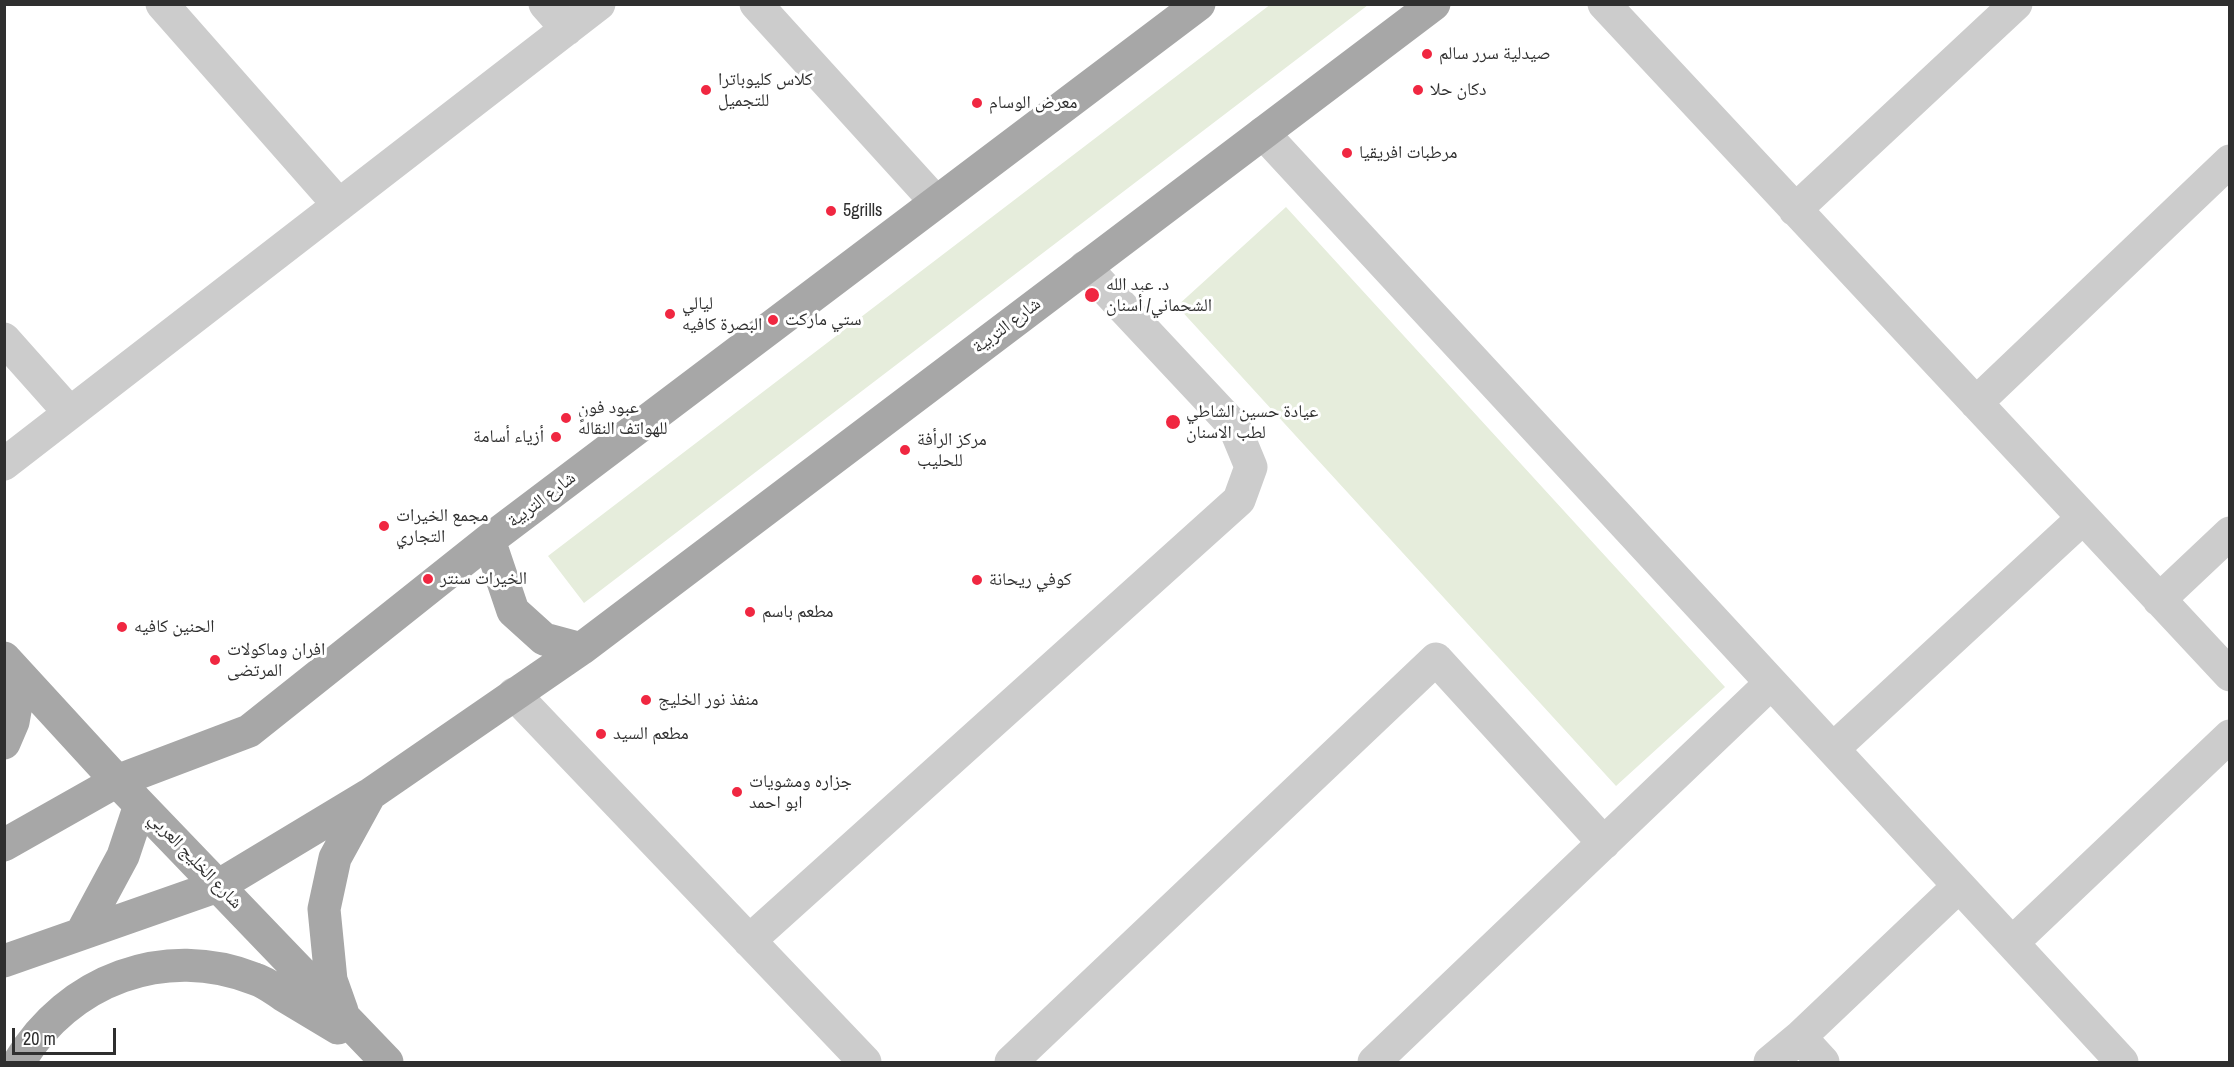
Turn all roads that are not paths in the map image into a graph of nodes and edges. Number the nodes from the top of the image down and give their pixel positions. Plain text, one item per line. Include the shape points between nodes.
1 (162, 4) edge
2 (545, 4) edge
3 (599, 4) edge
4 (756, 4) edge
5 (1198, 4) edge
6 (1434, 4) edge
7 (1604, 4) edge
8 (2016, 4) edge
9 (567, 29) junction
10 (1263, 133) junction
11 (2229, 161) edge
12 (936, 202) junction
13 (339, 205) junction
14 (1795, 210) junction
15 (1085, 267) junction
16 (4, 339) edge
17 (1976, 403) junction
18 (70, 413) junction
19 (4, 464) edge
20 (2083, 518) junction
21 (2229, 533) edge
22 (489, 540) junction
23 (2159, 600) junction
24 (581, 649) junction
25 (13, 667) edge
26 (2229, 675) edge
27 (1771, 683) junction
28 (514, 694) junction
29 (2229, 736) edge
30 (4, 743) edge
31 (1833, 749) junction
32 (117, 781) junction
33 (369, 795) junction
34 (140, 805) junction
35 (1604, 843) junction
36 (4, 845) edge
37 (218, 886) junction
38 (1959, 886) junction
39 (81, 934) junction
40 (749, 941) junction
41 (2012, 943) junction
42 (4, 961) edge
43 (344, 1018) junction
44 (1800, 1037) junction
45 (381, 1056) edge
46 (19, 1062) edge
47 (865, 1062) edge
48 (1011, 1062) edge
49 (1374, 1062) edge
50 (1770, 1062) edge
51 (1823, 1062) edge
52 (2122, 1062) edge

1 - 13 street
2 - 9 street
3 - 9 street
4 - 12 street
5 - 12 main road, شارع التربية
6 - 10 main road, شارع التربية
7 - 14 street
8 - 14 street
9 - 13 street
10 - 15 main road, شارع التربية
10 - 27 street
11 - 17 street
12 - 22 main road, شارع التربية
13 - 18 street
14 - 17 street
15 - 24 main road, شارع التربية
15 - 40 street via 1234,426 1251,467 1239,500
16 - 18 street
17 - 20 street
18 - 19 street
20 - 23 street
20 - 31 street
21 - 23 street
22 - 24 main road via 513,611 544,639
22 - 32 main road, شارع التربية via 249,731
23 - 26 street
24 - 28 main road, شارع التربية
25 - 30 main road via 13,722
25 - 32 main road, شارع الخليج العربي
27 - 31 street
27 - 35 street
28 - 33 main road, شارع التربية
28 - 40 street
29 - 41 street
31 - 38 street
32 - 34 main road, شارع الخليج العربي
32 - 36 main road, شارع التربية
33 - 37 main road, شارع التربية
33 - 43 main road via 335,858 324,909 331,980
34 - 37 main road, شارع الخليج العربي
34 - 39 main road via 123,856
35 - 48 street via 1437,659
35 - 49 street
37 - 39 main road, شارع التربية
37 - 43 main road, شارع الخليج العربي
38 - 41 street
38 - 44 street
39 - 42 main road, شارع التربية
40 - 47 street
41 - 52 street
43 - 45 main road, شارع الخليج العربي
44 - 50 street
44 - 51 street
45 - 46 main road via 257,979 219,968 182,964 145,968 105,982 63,1008

